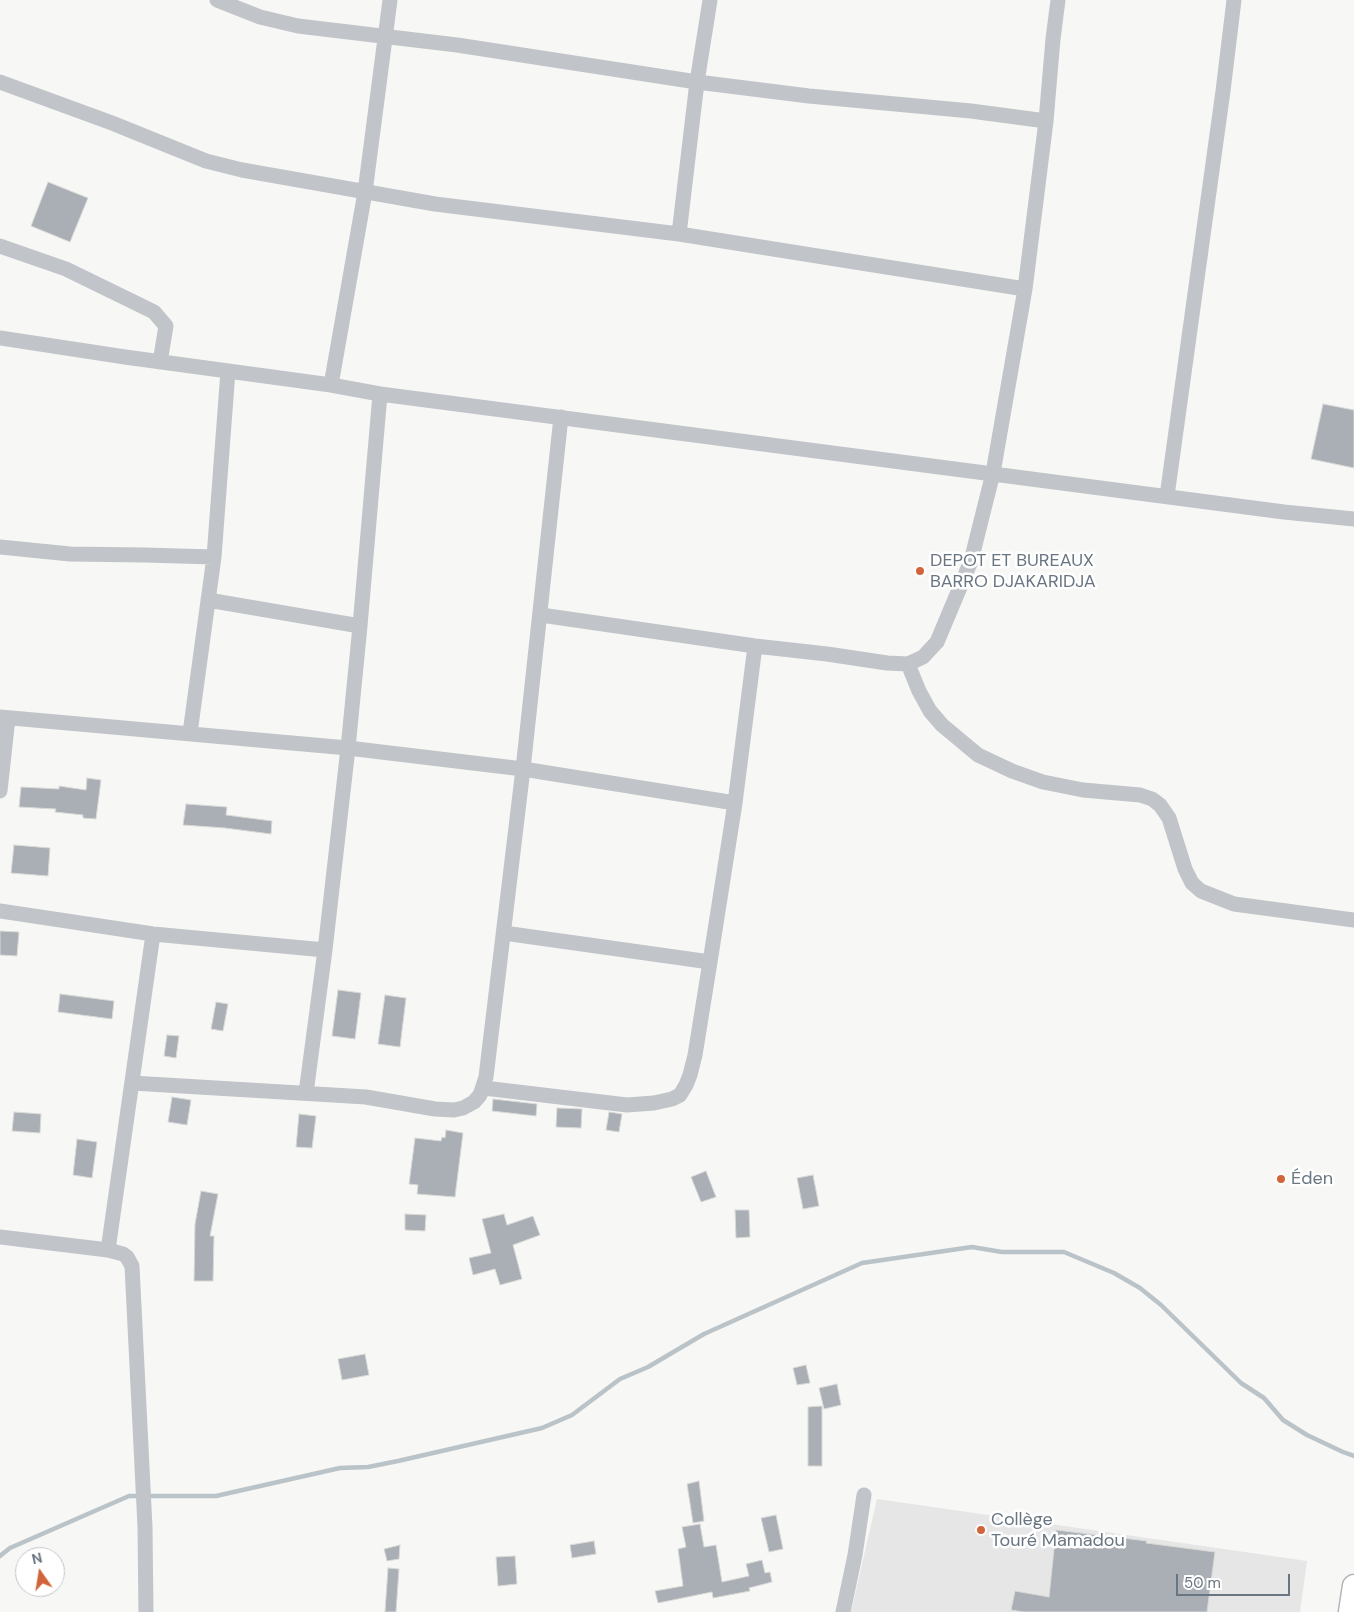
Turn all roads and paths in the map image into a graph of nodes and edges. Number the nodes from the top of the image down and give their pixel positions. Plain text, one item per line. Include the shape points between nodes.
1 (217, 0) edge
2 (390, 0) edge
3 (710, 0) edge
4 (1058, 0) edge
5 (1234, 0) edge
6 (385, 37) junction
7 (0, 82) edge
8 (698, 82) junction
9 (1046, 121) junction
10 (365, 192) junction
11 (679, 234) junction
12 (0, 246) edge
13 (1024, 289) junction
14 (0, 338) edge
15 (160, 362) junction
16 (228, 371) junction
17 (331, 385) junction
18 (380, 394) junction
19 (561, 417) junction
20 (993, 473) junction
21 (1167, 496) junction
22 (1354, 519) edge
23 (0, 547) edge
24 (214, 558) junction
25 (208, 600) junction
26 (541, 615) junction
27 (360, 626) junction
28 (755, 646) junction
29 (908, 664) junction
30 (4, 718) edge
31 (190, 733) junction
32 (348, 748) junction
33 (523, 770) junction
34 (0, 791) edge
35 (735, 803) junction
36 (0, 911) edge
37 (1354, 920) edge
38 (504, 933) junction
39 (153, 934) junction
40 (325, 950) junction
41 (710, 962) junction
42 (132, 1083) junction
43 (484, 1088) junction
44 (306, 1093) junction
45 (0, 1236) edge
46 (108, 1250) junction
47 (864, 1494) dead end
48 (1354, 1586) edge
49 (146, 1612) edge
50 (843, 1612) edge
51 (1350, 1612) edge

1 - 6 street via 260,17 298,26
2 - 6 street
3 - 8 street
4 - 9 street
5 - 21 street
6 - 8 street
6 - 10 street
7 - 10 street via 206,161
8 - 9 street
8 - 11 street
9 - 13 street
10 - 11 street via 521,216
10 - 17 street
11 - 13 street
12 - 15 street via 66,269 154,312 166,326
13 - 20 street
14 - 15 street
15 - 16 street
16 - 17 street
16 - 24 street
17 - 18 street
18 - 19 street
18 - 27 street
19 - 20 street
19 - 26 street
20 - 21 street
20 - 29 street via 971,561 937,642 923,657
21 - 22 street
23 - 24 street via 70,554
24 - 25 street
25 - 27 street
25 - 31 street
26 - 28 street
26 - 33 street
27 - 32 street
28 - 29 street
28 - 35 street
29 - 37 street via 930,711 978,755 1043,782 1140,795 1160,805 1169,818 1184,869 1201,891 1234,904
30 - 31 street
30 - 34 street
31 - 32 street
32 - 33 street
32 - 40 street
33 - 35 street
33 - 38 street
35 - 41 street
36 - 39 street
38 - 41 street
38 - 43 street
39 - 40 street
39 - 42 street
40 - 44 street
41 - 43 street via 690,1075 680,1095 654,1103 627,1105
42 - 44 street
42 - 46 street
43 - 44 street via 474,1102 454,1110 435,1110 366,1097
45 - 46 street
46 - 49 street via 127,1257 133,1274
47 - 50 street
48 - 51 highway

